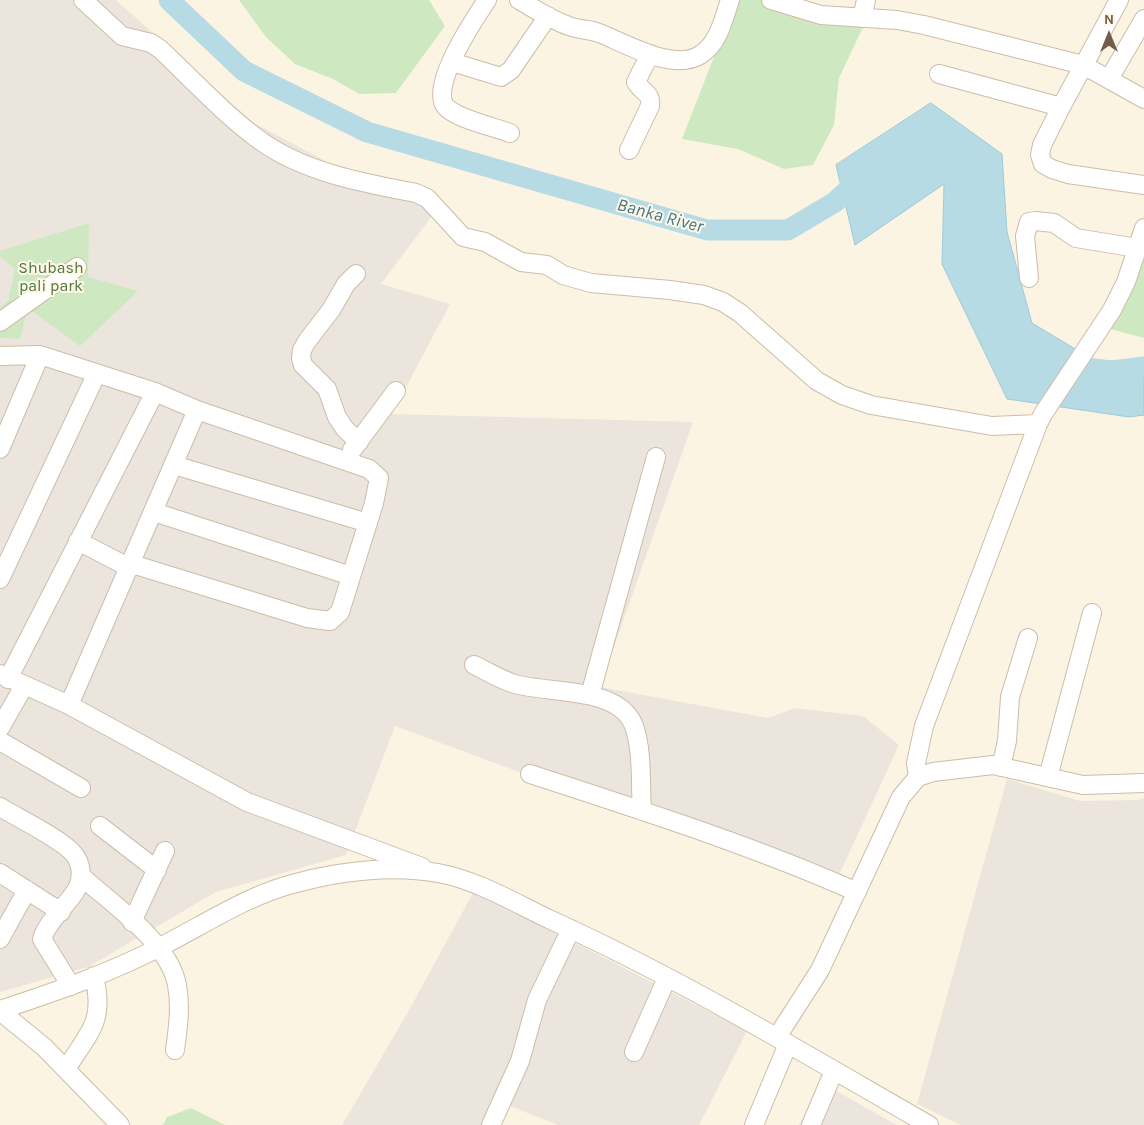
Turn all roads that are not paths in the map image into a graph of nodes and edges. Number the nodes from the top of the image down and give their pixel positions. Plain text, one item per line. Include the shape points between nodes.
1 (83, 0) edge
2 (487, 0) edge
3 (519, 0) edge
4 (730, 0) edge
5 (771, 0) edge
6 (866, 0) edge
7 (1119, 0) edge
8 (548, 16) junction
9 (862, 18) junction
10 (1144, 19) edge
11 (650, 54) junction
12 (452, 62) junction
13 (1083, 65) junction
14 (939, 74) dead end
15 (1109, 79) junction
16 (1144, 98) edge
17 (1061, 107) junction
18 (510, 133) dead end
19 (629, 150) dead end
20 (1144, 185) edge
21 (1144, 228) edge
22 (1137, 248) junction
23 (78, 267) dead end
24 (356, 274) dead end
25 (1029, 278) dead end
26 (0, 322) edge
27 (40, 355) junction
28 (0, 356) edge
29 (96, 375) junction
30 (396, 391) dead end
31 (155, 392) junction
32 (197, 410) junction
33 (1041, 419) junction
34 (359, 442) junction
35 (0, 449) edge
36 (656, 457) dead end
37 (345, 461) junction
38 (174, 465) junction
39 (154, 512) junction
40 (368, 523) junction
41 (78, 541) junction
42 (131, 566) junction
43 (351, 576) junction
44 (0, 579) edge
45 (1092, 613) dead end
46 (1028, 638) dead end
47 (474, 665) dead end
48 (11, 680) edge
49 (590, 695) junction
50 (69, 705) junction
51 (0, 728) edge
52 (0, 741) edge
53 (1001, 767) junction
54 (530, 774) dead end
55 (918, 777) junction
56 (1048, 777) junction
57 (1144, 783) edge
58 (81, 788) dead end
59 (0, 807) edge
60 (642, 811) junction
61 (100, 826) dead end
62 (165, 852) dead end
63 (156, 870) junction
64 (0, 873) edge
65 (437, 873) junction
66 (81, 876) junction
67 (27, 890) junction
68 (857, 892) junction
69 (61, 912) junction
70 (132, 922) junction
71 (571, 929) junction
72 (0, 939) edge
73 (159, 948) junction
74 (94, 976) junction
75 (667, 978) junction
76 (71, 986) junction
77 (0, 1010) edge
78 (782, 1040) junction
79 (175, 1050) dead end
80 (634, 1052) dead end
81 (66, 1068) junction
82 (834, 1070) junction
83 (120, 1125) edge
84 (491, 1125) edge
85 (754, 1125) edge
86 (811, 1125) edge
87 (929, 1125) edge

1 - 33 street via 122,36 151,42 160,49 259,140 294,160 427,198 463,236 485,242 521,262 547,265 563,275 590,283 670,290 724,302 817,381 842,395 871,405 992,426
2 - 12 street
3 - 8 street
4 - 11 street via 718,35 698,56 684,60
5 - 9 street via 821,15
6 - 9 street
7 - 13 street
8 - 11 street via 572,28 598,33
8 - 12 street via 511,70 501,77
9 - 13 street via 924,25
10 - 15 street
11 - 19 street via 636,82 648,93 650,106
12 - 18 street via 442,88 446,107
13 - 15 street
13 - 17 street
14 - 17 street
15 - 16 street
17 - 20 street via 1042,145 1040,155 1043,164 1068,174
21 - 22 street
22 - 25 street via 1076,238 1054,224 1035,220 1029,222 1025,236
22 - 33 street via 1126,282 1112,310
23 - 26 street
24 - 34 street via 307,341 301,358 303,365 326,389 345,429
27 - 28 street
27 - 29 street
27 - 35 street
29 - 31 street
29 - 44 street
30 - 34 street
31 - 32 street
31 - 41 street
32 - 37 street
32 - 38 street
33 - 55 street via 924,726 916,763
34 - 37 street
36 - 49 street
37 - 40 street via 369,469 379,478
38 - 39 street
38 - 40 street
39 - 42 street
39 - 43 street
40 - 43 street
41 - 42 street
41 - 48 street
42 - 43 street via 322,622 330,621 340,612
42 - 50 street
45 - 56 street
46 - 53 street via 1010,697 1007,741
47 - 49 street via 513,684 537,690
48 - 50 street
48 - 51 street
49 - 60 street via 607,700 624,712 633,725
50 - 65 street via 247,802
52 - 58 street
53 - 55 street via 993,765 933,772
53 - 56 street
54 - 60 street
55 - 68 street via 902,797
56 - 57 street via 1083,785
59 - 66 street via 72,852 79,863
60 - 68 street via 785,861
61 - 63 street
62 - 63 street
63 - 70 street
64 - 67 street
65 - 71 street via 468,881
65 - 73 street via 383,870 295,883 264,894
66 - 69 street
66 - 70 street
67 - 69 street
67 - 72 street
68 - 78 street
69 - 76 street via 42,939
70 - 73 street
71 - 75 street
71 - 84 street via 538,1000 520,1062
73 - 74 street
73 - 79 street via 177,983 179,1016
74 - 76 street
74 - 81 street via 100,1005 97,1018
75 - 78 street
75 - 80 street
76 - 77 street
77 - 81 street
78 - 82 street
78 - 85 street
81 - 83 street
82 - 86 street
82 - 87 street

